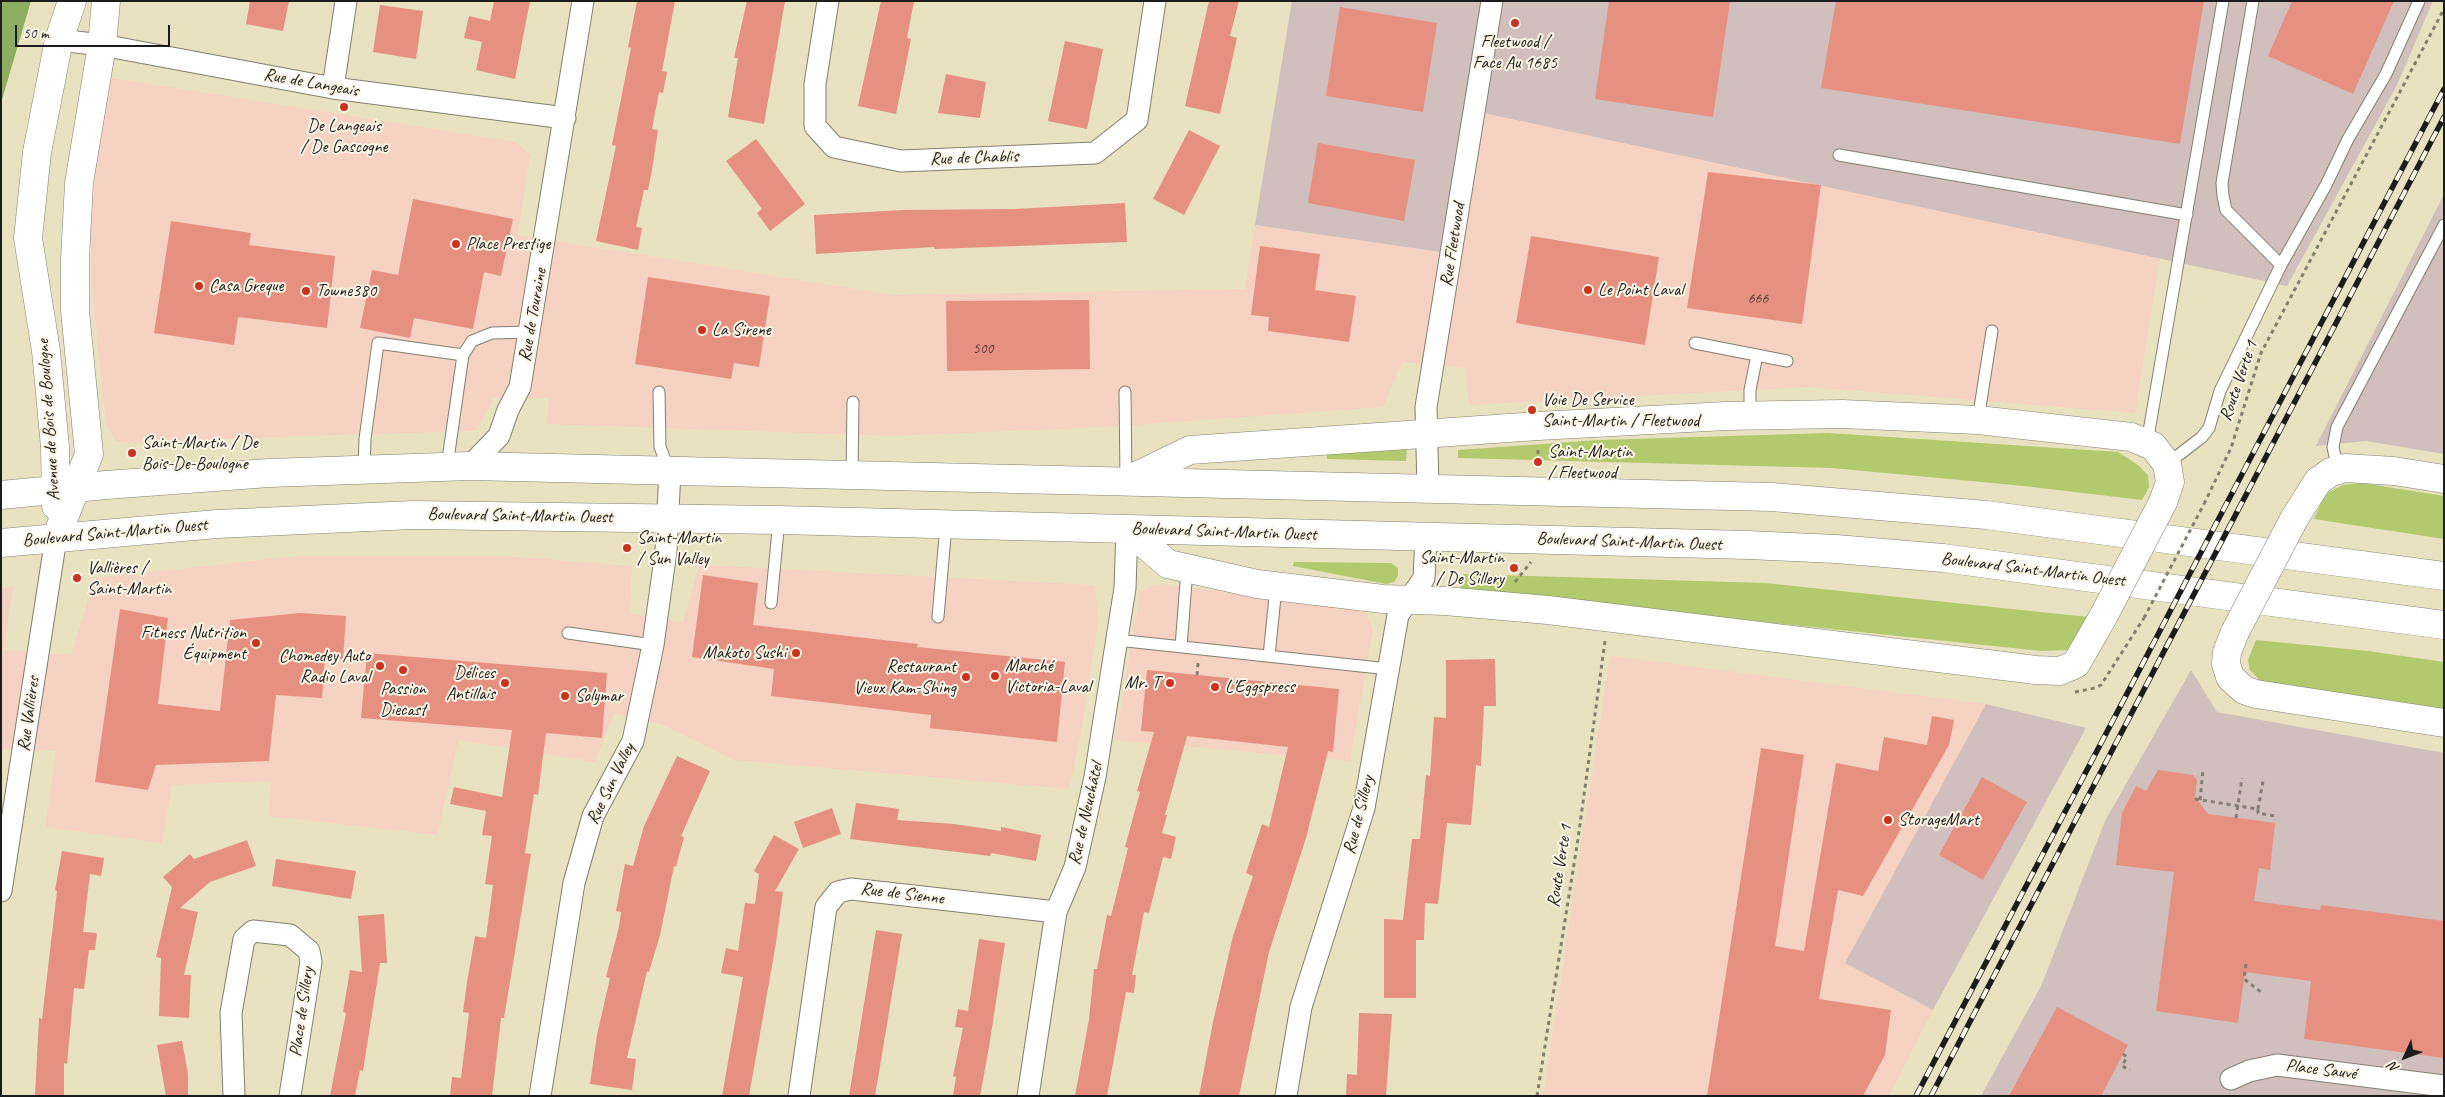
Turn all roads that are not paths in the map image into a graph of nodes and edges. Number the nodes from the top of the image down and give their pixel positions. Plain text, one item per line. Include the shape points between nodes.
1 (72, 1) edge
2 (106, 1) edge
3 (346, 1) edge
4 (583, 1) edge
5 (828, 1) edge
6 (1155, 1) edge
7 (1492, 1) edge
8 (2223, 1) edge
9 (2253, 1) edge
10 (2419, 1) edge
11 (59, 40) junction
12 (102, 45) junction
13 (333, 88) junction
14 (565, 118) junction
15 (1839, 155) dead end
16 (2187, 215) junction
17 (2444, 225) edge
18 (2281, 265) junction
19 (1992, 331) dead end
20 (530, 332) junction
21 (1695, 343) dead end
22 (463, 355) junction
23 (1756, 355) junction
24 (1787, 361) dead end
25 (658, 392) dead end
26 (1125, 392) dead end
27 (853, 402) dead end
28 (1750, 415) junction
29 (1978, 420) junction
30 (1427, 432) junction
31 (2147, 443) junction
32 (2167, 464) junction
33 (458, 466) junction
34 (364, 469) junction
35 (2338, 470) junction
36 (670, 471) junction
37 (852, 474) junction
38 (2444, 479) edge
39 (1126, 481) junction
40 (66, 488) junction
41 (1428, 489) junction
42 (1, 495) edge
43 (668, 519) junction
44 (779, 520) junction
45 (946, 525) junction
46 (1127, 529) junction
47 (1426, 537) junction
48 (56, 538) junction
49 (1, 543) edge
50 (1187, 569) junction
51 (2444, 576) edge
52 (1276, 587) junction
53 (1408, 600) junction
54 (771, 603) dead end
55 (938, 616) dead end
56 (2444, 625) edge
57 (568, 633) dead end
58 (1117, 640) junction
59 (653, 645) junction
60 (1181, 647) junction
61 (1269, 656) junction
62 (1389, 669) junction
63 (2444, 723) edge
64 (10, 786) edge
65 (1, 891) edge
66 (1056, 912) junction
67 (2230, 1079) dead end
68 (2444, 1086) edge
69 (234, 1096) edge
70 (290, 1096) edge
71 (540, 1096) edge
72 (799, 1096) edge
73 (1028, 1096) edge
74 (1286, 1096) edge

1 - 11 main road, Avenue de Bois de Boulogne
2 - 12 main road, Avenue de Bois de Boulogne
3 - 13 street
4 - 14 street, Rue de Touraine
5 - 6 street, Rue de Chablis via 815,84 815,126 834,147 902,161 1095,153 1137,120
7 - 30 street, Rue Fleetwood via 1426,407
8 - 16 lane
9 - 18 lane via 2222,183 2223,196 2226,210
10 - 18 lane via 2386,74
11 - 12 street, Rue de Langeais
11 - 40 main road, Avenue de Bois de Boulogne via 37,152 28,238 46,351 55,447
12 - 13 street, Rue de Langeais
12 - 40 main road, Avenue de Bois de Boulogne via 79,183 75,311 89,454
13 - 14 street, Rue de Langeais
14 - 20 street, Rue de Touraine
15 - 16 lane
16 - 31 lane
17 - 35 lane via 2338,427 2333,447
18 - 32 lane via 2220,391 2209,428
19 - 29 lane
20 - 22 lane via 483,336 472,341
20 - 33 street, Rue de Touraine via 520,388 498,436
21 - 23 lane
22 - 33 lane
22 - 34 lane via 378,343
23 - 24 lane
23 - 28 lane
25 - 36 lane via 660,446
26 - 39 lane
27 - 37 lane
28 - 29 main road via 1842,414
28 - 30 main road
29 - 31 main road via 2121,436
30 - 39 main road via 1190,450
30 - 41 street, Rue Fleetwood
31 - 32 main road
32 - 53 main road, bridge via 2170,482 2163,502 2080,660 2071,667 2055,671 1548,610 1445,600
33 - 34 main road
33 - 36 main road
34 - 40 main road
35 - 38 main road via 2360,467
35 - 63 main road, bridge via 2318,481 2294,519 2235,632 2227,652 2230,677 2244,690 2256,694
36 - 37 main road
36 - 43 street, Rue Sun Valley
37 - 39 main road
39 - 41 main road
40 - 42 main road
40 - 48 main road, Avenue de Bois de Boulogne
41 - 51 main road via 1772,497 1879,504 1986,515
43 - 44 main road, Boulevard Saint-Martin Ouest
43 - 48 main road, Boulevard Saint-Martin Ouest via 363,516
43 - 59 street, Rue Sun Valley
44 - 45 main road, Boulevard Saint-Martin Ouest
44 - 54 lane
45 - 46 main road, Boulevard Saint-Martin Ouest
45 - 55 lane
46 - 47 main road, Boulevard Saint-Martin Ouest
46 - 50 main road via 1168,564
46 - 58 street, Rue de Neuchâtel via 1126,574
47 - 53 street, Rue de Sillery via 1424,578
47 - 56 main road, Boulevard Saint-Martin Ouest via 1748,545 1872,552 2054,572
48 - 49 main road, Boulevard Saint-Martin Ouest
48 - 64 street, Rue Vallières
50 - 52 main road
50 - 60 lane
52 - 53 main road
52 - 61 lane
53 - 62 street, Rue de Sillery via 1398,615
57 - 59 lane
58 - 60 lane
58 - 66 street, Rue de Neuchâtel via 1086,823 1075,867
59 - 71 street, Rue Sun Valley via 633,741 593,816 574,884
60 - 61 lane
61 - 62 lane
62 - 74 street, Rue de Sillery via 1364,808 1301,1007
64 - 65 street, Rue Vallières
66 - 72 street, Rue de Sienne via 851,889 838,892 826,907
66 - 73 street, Rue de Neuchâtel
67 - 68 street, Place Sauvé via 2277,1065
69 - 70 street, Place de Sillery via 231,1013 244,939 253,931 290,935 309,951 311,962

